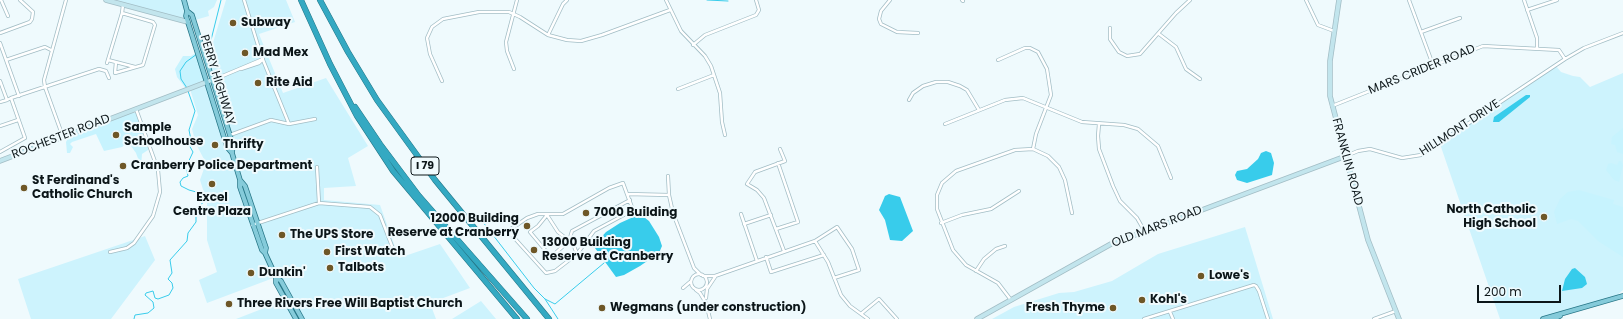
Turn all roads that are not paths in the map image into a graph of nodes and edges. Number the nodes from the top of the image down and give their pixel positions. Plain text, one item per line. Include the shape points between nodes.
1 (1, 0) edge
2 (20, 0) edge
3 (66, 0) edge
4 (106, 0) edge
5 (184, 0) edge
6 (244, 0) edge
7 (301, 0) edge
8 (320, 0) edge
9 (517, 0) edge
10 (567, 0) edge
11 (666, 0) edge
12 (756, 0) edge
13 (890, 0) edge
14 (1190, 0) edge
15 (1306, 0) edge
16 (1339, 0) edge
17 (1409, 0) edge
18 (1524, 0) edge
19 (1557, 0) edge
20 (123, 4) junction
21 (670, 10) junction
22 (1527, 10) junction
23 (187, 11) junction
24 (122, 13) junction
25 (513, 13) junction
26 (8, 16) dead end
27 (1460, 18) dead end
28 (188, 22) junction
29 (1110, 28) dead end
30 (1334, 31) junction
31 (1421, 32) junction
32 (0, 33) edge
33 (918, 33) dead end
34 (1623, 33) edge
35 (1159, 34) junction
36 (548, 35) junction
37 (0, 43) edge
38 (693, 45) junction
39 (1537, 48) junction
40 (51, 50) junction
41 (263, 59) junction
42 (1565, 59) junction
43 (6, 60) junction
44 (998, 60) dead end
45 (116, 62) junction
46 (330, 64) junction
47 (1433, 65) junction
48 (135, 67) junction
49 (514, 69) dead end
50 (714, 75) junction
51 (109, 78) dead end
52 (1200, 79) dead end
53 (212, 80) junction
54 (0, 81) edge
55 (442, 81) dead end
56 (207, 82) junction
57 (45, 87) junction
58 (678, 89) dead end
59 (19, 96) junction
60 (11, 98) junction
61 (6, 100) junction
62 (909, 100) dead end
63 (0, 102) edge
64 (1332, 106) junction
65 (1047, 108) junction
66 (136, 109) junction
67 (979, 110) junction
68 (315, 118) dead end
69 (18, 120) junction
70 (289, 124) junction
71 (945, 124) dead end
72 (1099, 124) junction
73 (0, 126) edge
74 (230, 135) junction
75 (725, 135) dead end
76 (63, 136) junction
77 (780, 149) dead end
78 (1033, 149) junction
79 (0, 152) edge
80 (232, 153) junction
81 (1346, 156) junction
82 (0, 161) edge
83 (778, 163) junction
84 (317, 167) dead end
85 (668, 176) dead end
86 (1171, 178) dead end
87 (240, 180) junction
88 (1019, 191) dead end
89 (627, 194) junction
90 (669, 195) junction
91 (630, 200) junction
92 (320, 203) junction
93 (1072, 213) dead end
94 (741, 214) dead end
95 (547, 215) junction
96 (771, 215) junction
97 (257, 223) junction
98 (941, 223) junction
99 (744, 224) junction
100 (252, 225) junction
101 (776, 229) junction
102 (1145, 232) junction
103 (569, 241) junction
104 (815, 241) junction
105 (1005, 246) dead end
106 (784, 251) junction
107 (110, 252) dead end
108 (265, 253) junction
109 (395, 254) dead end
110 (577, 254) junction
111 (824, 255) junction
112 (766, 257) junction
113 (757, 261) junction
114 (694, 268) junction
115 (976, 271) junction
116 (702, 276) junction
117 (715, 276) junction
118 (276, 277) junction
119 (834, 278) junction
120 (691, 280) junction
121 (705, 287) junction
122 (695, 289) junction
123 (1623, 296) edge
124 (706, 298) junction
125 (1011, 300) junction
126 (706, 303) junction
127 (1397, 310) junction
128 (1574, 311) junction
129 (1170, 312) junction
130 (862, 313) junction
131 (296, 319) edge
132 (302, 319) edge
133 (517, 319) edge
134 (527, 319) edge
135 (549, 319) edge
136 (710, 319) edge
137 (868, 319) edge
138 (897, 319) edge
139 (977, 319) edge
140 (1144, 319) edge
141 (1172, 319) edge
142 (1268, 319) edge
143 (1374, 319) edge
144 (1399, 319) edge
145 (1543, 319) edge
146 (1553, 319) edge

1 - 26 street
2 - 32 street via 33,12 32,19
3 - 40 street
4 - 20 street
5 - 23 main road, PERRY HIGHWAY
6 - 41 street
7 - 46 highway, I 79
8 - 135 highway, I 79 via 377,100 435,180
9 - 25 street
10 - 36 street
11 - 21 street
12 - 38 street via 759,10 756,15 705,35
13 - 33 street via 881,11 881,24 897,32
14 - 35 street
15 - 30 street via 1318,24
16 - 30 street, FRANKLIN ROAD
17 - 31 street
18 - 22 street
19 - 22 street
20 - 24 street
20 - 28 street
21 - 36 street via 589,39 567,40
21 - 38 street via 676,24
22 - 39 street
23 - 28 main road, PERRY HIGHWAY
23 - 53 main road, PERRY HIGHWAY via 192,15
24 - 45 street via 108,62
24 - 48 street via 155,23 144,63
25 - 36 street
25 - 49 street via 506,42
25 - 55 street via 479,12 443,19 432,27 428,32 427,43
27 - 31 street
28 - 56 main road, PERRY HIGHWAY
29 - 35 street via 1112,44 1127,56 1144,51
30 - 64 street, FRANKLIN ROAD via 1329,87
31 - 47 street
34 - 42 street via 1584,48
35 - 52 street via 1176,48 1186,69
37 - 43 street
38 - 50 street via 705,56
39 - 42 street, MARS CRIDER ROAD via 1559,50
39 - 47 street, MARS CRIDER ROAD via 1483,46
40 - 43 street via 45,47
40 - 57 street via 45,70
41 - 53 street via 259,63
41 - 70 street
42 - 81 street, HILLMONT DRIVE via 1421,155 1402,158 1370,148
43 - 59 street
44 - 65 street via 1026,48 1038,52 1047,69 1051,90
45 - 48 street
45 - 48 street via 115,73
46 - 133 highway via 357,116 393,171
46 - 134 highway, I 79 via 367,125 430,210
47 - 64 street, MARS CRIDER ROAD
50 - 58 street
50 - 75 street via 720,93
51 - 57 street via 106,71 99,70
53 - 56 street, ROCHESTER ROAD
53 - 74 main road, PERRY HIGHWAY
54 - 61 street
56 - 66 street, ROCHESTER ROAD
56 - 80 main road, PERRY HIGHWAY via 227,147
57 - 59 street
57 - 76 street
59 - 60 street
60 - 61 street
60 - 69 street
61 - 63 street
62 - 67 street via 913,93 923,86 948,82 966,90
64 - 81 street, FRANKLIN ROAD
65 - 67 street via 1018,97
65 - 72 street via 1082,122
65 - 78 street via 1036,134
66 - 76 street, ROCHESTER ROAD
66 - 107 street via 158,170 161,187 159,198 153,216 134,243 127,248
67 - 71 street
68 - 70 street
69 - 73 street
69 - 79 street via 25,138
70 - 74 street via 271,120
72 - 86 street via 1124,125 1144,133 1158,146
72 - 102 street via 1099,149 1113,186 1120,201 1138,218
74 - 80 main road, PERRY HIGHWAY
76 - 82 street, ROCHESTER ROAD
77 - 83 street via 785,161
78 - 93 street via 1048,156 1059,167 1065,180
78 - 98 street via 1011,152 951,174 942,183 937,195
80 - 87 main road, PERRY HIGHWAY
81 - 102 street, OLD MARS ROAD
81 - 127 street, FRANKLIN ROAD via 1371,250
83 - 96 street via 755,172 747,184 763,196
83 - 101 street via 798,222
84 - 92 street
85 - 90 street
87 - 97 main road, PERRY HIGHWAY via 245,186
87 - 100 main road, PERRY HIGHWAY
88 - 98 street via 991,209 962,215
89 - 90 street
89 - 91 street
89 - 95 street via 623,183 563,214
90 - 114 street via 673,213
91 - 103 street via 572,231
91 - 110 street via 633,210 594,231
92 - 97 street
92 - 109 street via 376,210
94 - 99 street
95 - 103 street via 558,232
95 - 103 street via 530,232 550,257
95 - 110 street via 538,214 527,218 508,231 546,273 555,271
96 - 99 street
96 - 101 street
97 - 100 street
97 - 108 main road, PERRY HIGHWAY via 266,248
98 - 115 street via 953,250
99 - 113 street
100 - 108 main road, PERRY HIGHWAY
101 - 106 street
102 - 125 street, OLD MARS ROAD via 1104,248
103 - 110 street
104 - 106 street
104 - 111 street
104 - 119 street via 837,227 852,249 859,270
105 - 115 street via 996,249 984,259
106 - 112 street
108 - 118 main road, PERRY HIGHWAY
111 - 112 street via 771,272
111 - 119 street
112 - 113 street
113 - 117 street
114 - 116 street
114 - 120 street
115 - 125 street via 998,284
116 - 117 street
116 - 120 street via 696,275
116 - 121 street via 706,280
117 - 124 street via 707,289
118 - 131 main road, PERRY HIGHWAY via 276,283
118 - 132 main road, PERRY HIGHWAY via 281,281
119 - 130 street via 843,298
120 - 122 street
120 - 122 street via 683,288
121 - 122 street via 701,290
121 - 124 street
122 - 126 street via 700,292
123 - 128 main road
124 - 126 street
125 - 139 street, OLD MARS ROAD
126 - 136 street
127 - 143 street
127 - 144 street, FRANKLIN ROAD
128 - 145 main road
128 - 146 main road
129 - 140 street
129 - 141 street
129 - 142 street via 1256,286
130 - 137 street
130 - 138 street via 879,299

